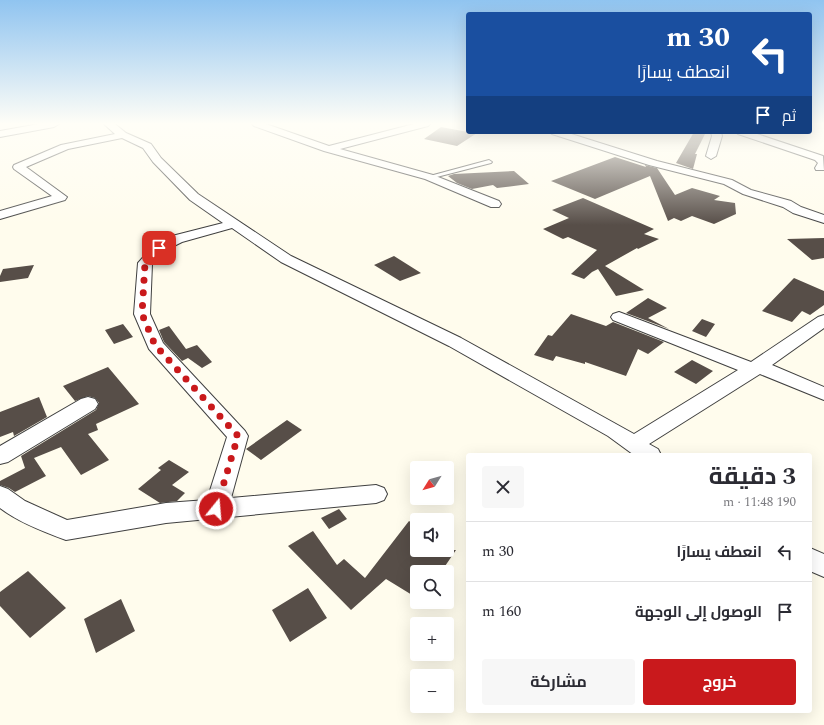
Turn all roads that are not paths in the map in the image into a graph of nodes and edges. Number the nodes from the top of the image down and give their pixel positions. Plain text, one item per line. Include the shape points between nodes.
1 (38, 158) edge
2 (155, 158) edge
3 (360, 158) edge
4 (637, 158) edge
5 (818, 158) edge
6 (489, 162) dead end
7 (820, 168) dead end
8 (429, 177) junction
9 (495, 204) dead end
10 (0, 215) edge
11 (824, 219) edge
12 (233, 224) junction
13 (619, 317) dead end
14 (824, 320) edge
15 (756, 368) junction
16 (824, 394) edge
17 (88, 404) dead end
18 (633, 444) junction
19 (647, 453) edge
20 (0, 456) edge
21 (376, 494) dead end
22 (0, 495) edge
23 (216, 509) junction
24 (812, 560) edge
25 (824, 566) edge

1 - 10 street via 18,167 62,197
2 - 12 street via 194,197
3 - 8 street
4 - 11 street via 728,182 747,192
5 - 7 street via 824,162
6 - 8 lane
8 - 9 street
12 - 18 street via 286,259 455,342 615,431
12 - 23 street via 177,239 159,248 145,263 144,270 142,314 155,345 238,436
13 - 15 street
14 - 15 street
15 - 16 street
15 - 18 street
17 - 20 street
18 - 19 street
21 - 23 street
22 - 23 street via 17,508 66,530 159,514
24 - 25 street

